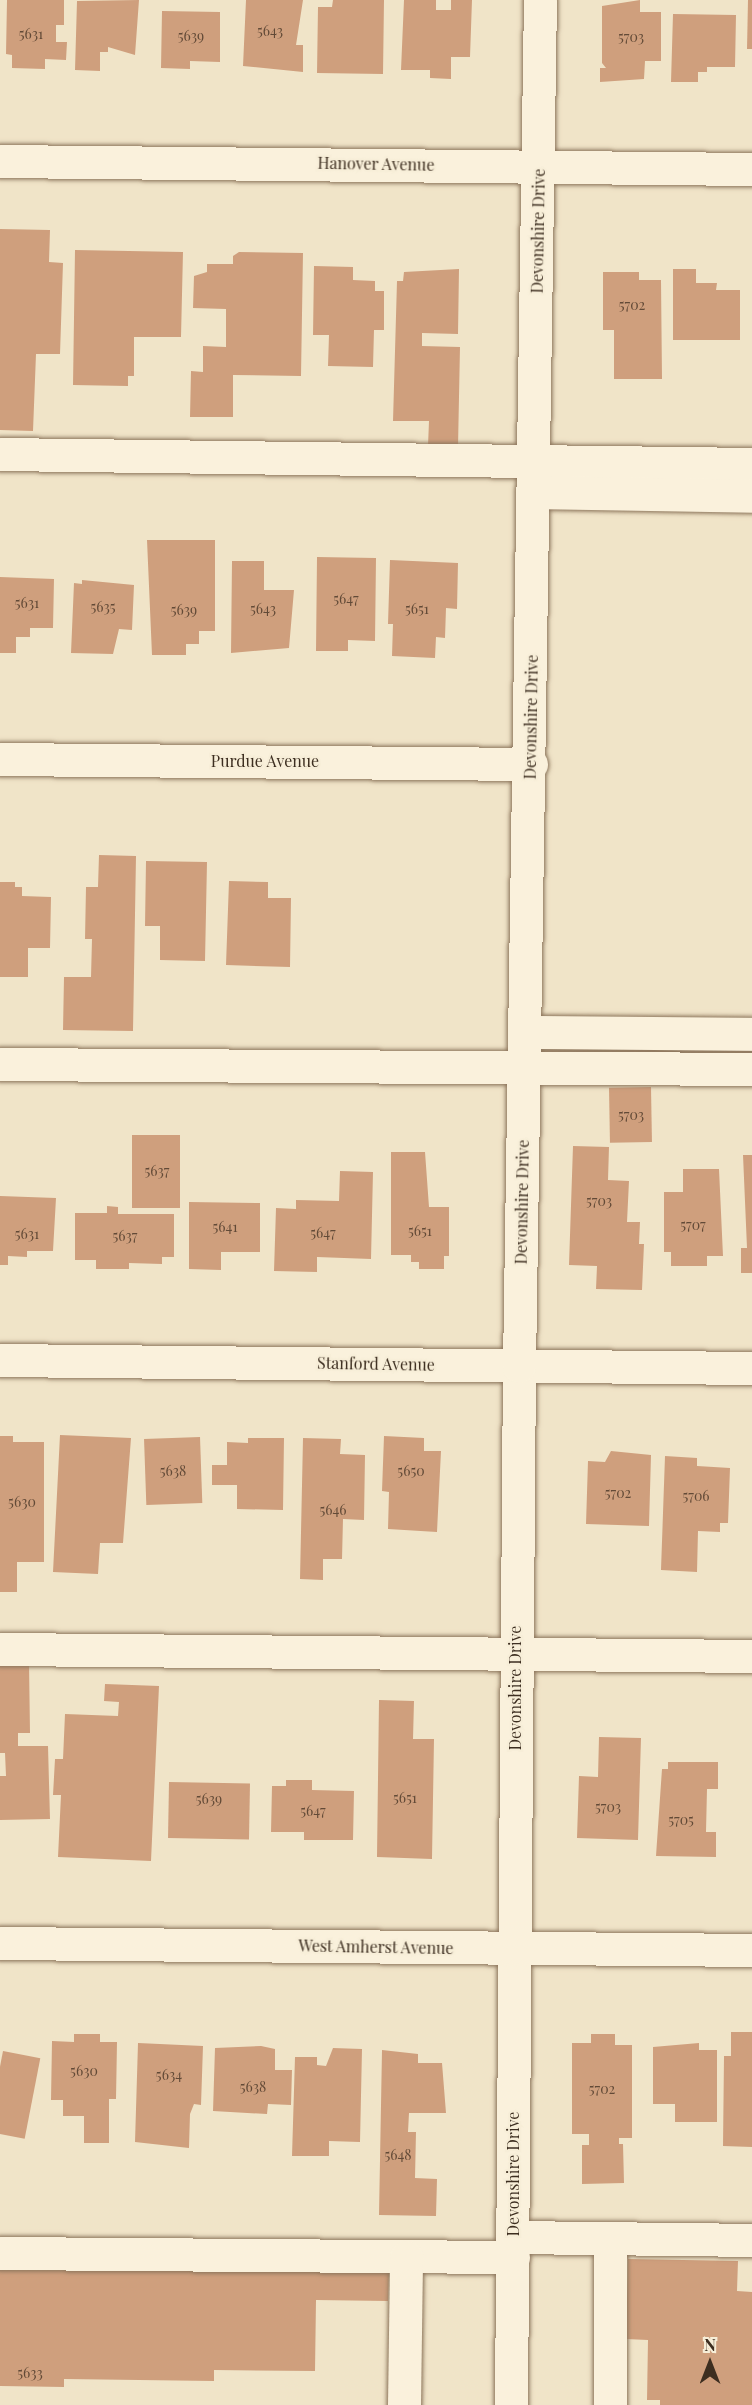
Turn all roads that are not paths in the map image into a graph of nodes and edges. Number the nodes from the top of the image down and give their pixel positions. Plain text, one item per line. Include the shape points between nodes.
1 (540, 0) edge
2 (0, 161) edge
3 (539, 166) junction
4 (752, 169) edge
5 (0, 454) edge
6 (752, 464) edge
7 (534, 476) junction
8 (752, 496) edge
9 (0, 759) edge
10 (531, 764) junction
11 (525, 1032) junction
12 (752, 1034) edge
13 (0, 1064) edge
14 (525, 1068) junction
15 (752, 1069) edge
16 (0, 1360) edge
17 (519, 1366) junction
18 (752, 1368) edge
19 (0, 1649) edge
20 (516, 1653) junction
21 (752, 1656) edge
22 (0, 1943) edge
23 (514, 1949) junction
24 (752, 1950) edge
25 (610, 2239) junction
26 (752, 2240) edge
27 (513, 2247) junction
28 (0, 2253) edge
29 (406, 2257) junction
30 (404, 2405) edge
31 (511, 2405) edge
32 (610, 2405) edge

1 - 3 street, Devonshire Drive
2 - 3 street, Hanover Avenue
3 - 4 street, Hanover Avenue
3 - 7 street, Devonshire Drive
5 - 7 street
6 - 7 street
7 - 8 street
7 - 10 street, Devonshire Drive
9 - 10 street, Purdue Avenue
10 - 11 street, Devonshire Drive
11 - 12 street
11 - 14 street, Devonshire Drive
13 - 14 street
14 - 15 street
14 - 17 street, Devonshire Drive
16 - 17 street, Stanford Avenue
17 - 18 street, Stanford Avenue
17 - 20 street, Devonshire Drive
19 - 20 street
20 - 21 street
20 - 23 street, Devonshire Drive
22 - 23 street, West Amherst Avenue
23 - 24 street, West Amherst Avenue
23 - 27 street, Devonshire Drive
25 - 26 street
25 - 27 street
25 - 32 street
27 - 29 street
27 - 31 street, Devonshire Drive
28 - 29 street
29 - 30 street

